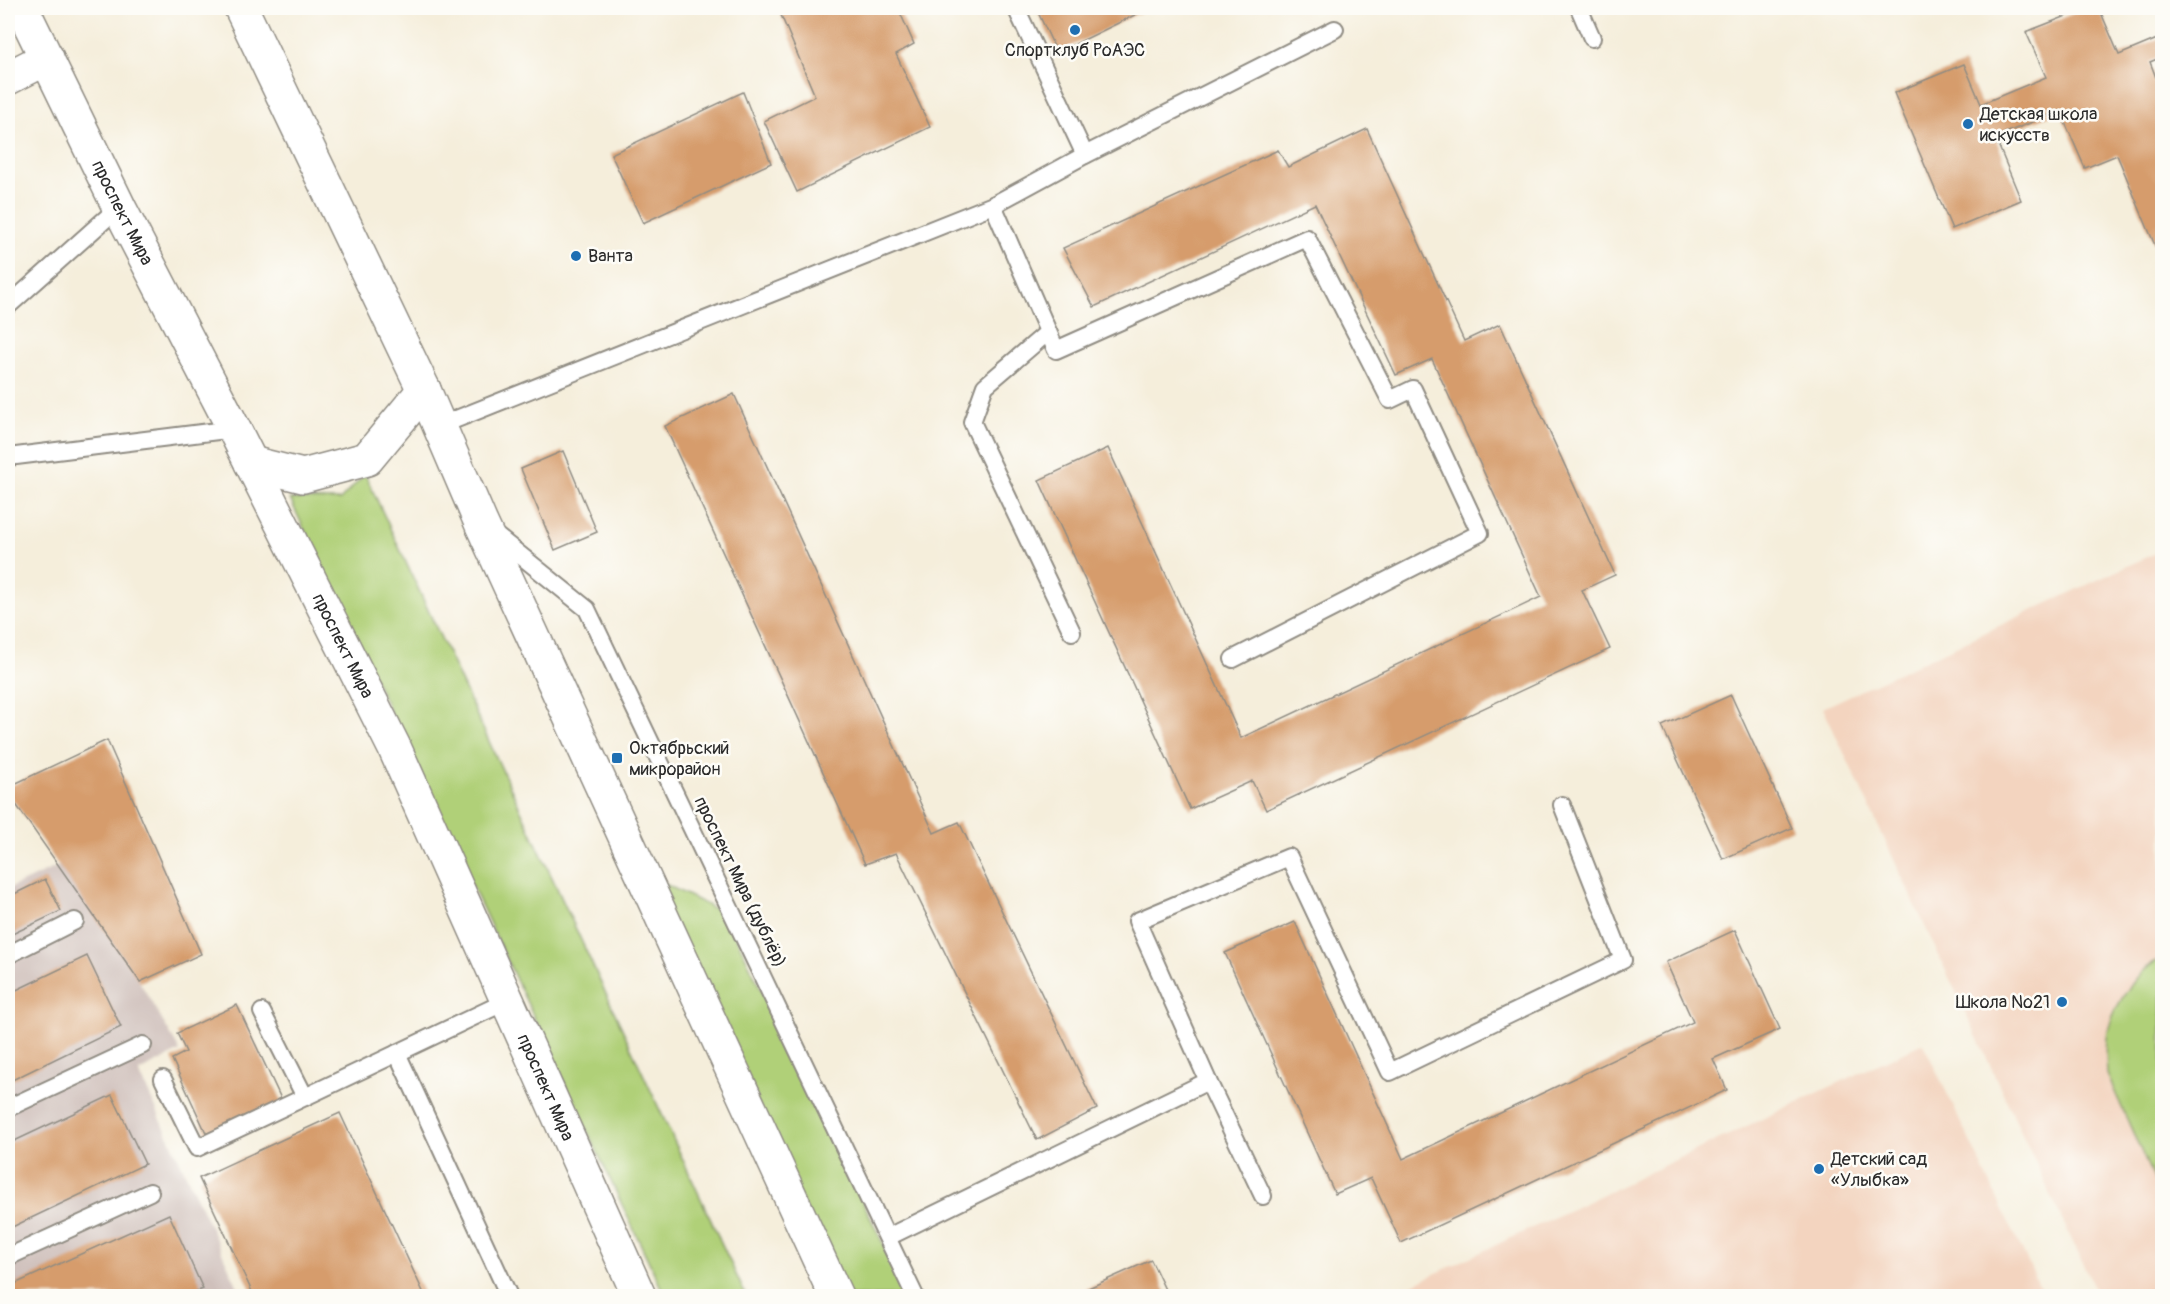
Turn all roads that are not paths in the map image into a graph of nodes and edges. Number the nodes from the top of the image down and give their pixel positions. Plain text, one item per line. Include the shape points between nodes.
1 (22, 8) edge
2 (241, 8) edge
3 (1016, 8) edge
4 (1579, 8) edge
5 (1335, 29) dead end
6 (1592, 38) dead end
7 (43, 51) junction
8 (8, 60) edge
9 (8, 78) edge
10 (1085, 155) junction
11 (993, 205) junction
12 (119, 207) junction
13 (8, 306) edge
14 (1048, 332) junction
15 (424, 390) junction
16 (439, 426) junction
17 (234, 429) junction
18 (8, 457) edge
19 (251, 463) junction
20 (481, 524) junction
21 (1072, 632) dead end
22 (1233, 659) dead end
23 (1562, 805) dead end
24 (75, 921) dead end
25 (8, 955) edge
26 (507, 1001) junction
27 (261, 1012) dead end
28 (143, 1045) dead end
29 (397, 1053) junction
30 (163, 1079) dead end
31 (1208, 1081) junction
32 (305, 1097) junction
33 (8, 1108) edge
34 (150, 1192) dead end
35 (1263, 1196) dead end
36 (888, 1237) junction
37 (8, 1257) edge
38 (509, 1296) edge
39 (639, 1296) edge
40 (836, 1296) edge
41 (915, 1296) edge

1 - 7 main road, проспект Мира
2 - 15 main road
3 - 10 lane
4 - 6 lane
5 - 10 lane
7 - 8 main road
7 - 9 main road
7 - 12 main road, проспект Мира
10 - 11 lane
11 - 14 lane
11 - 16 lane
12 - 13 lane
12 - 17 main road, проспект Мира
14 - 21 lane via 985,386 972,422
14 - 22 lane via 1056,350 1307,238 1390,400 1413,389 1480,532
15 - 16 main road
15 - 19 main road via 367,459 303,476
16 - 20 main road
17 - 18 lane
17 - 19 main road, проспект Мира
19 - 26 main road, проспект Мира via 395,749
20 - 36 lane, проспект Мира (дублёр) via 587,609
20 - 40 main road
23 - 31 lane via 1623,960 1390,1072 1289,857 1137,921
24 - 25 lane
26 - 29 lane
26 - 39 main road, проспект Мира
27 - 32 lane
28 - 33 lane
29 - 32 lane
29 - 38 lane
30 - 32 lane via 197,1148
31 - 35 lane
31 - 36 lane
34 - 37 lane
36 - 41 lane, проспект Мира (дублёр)

